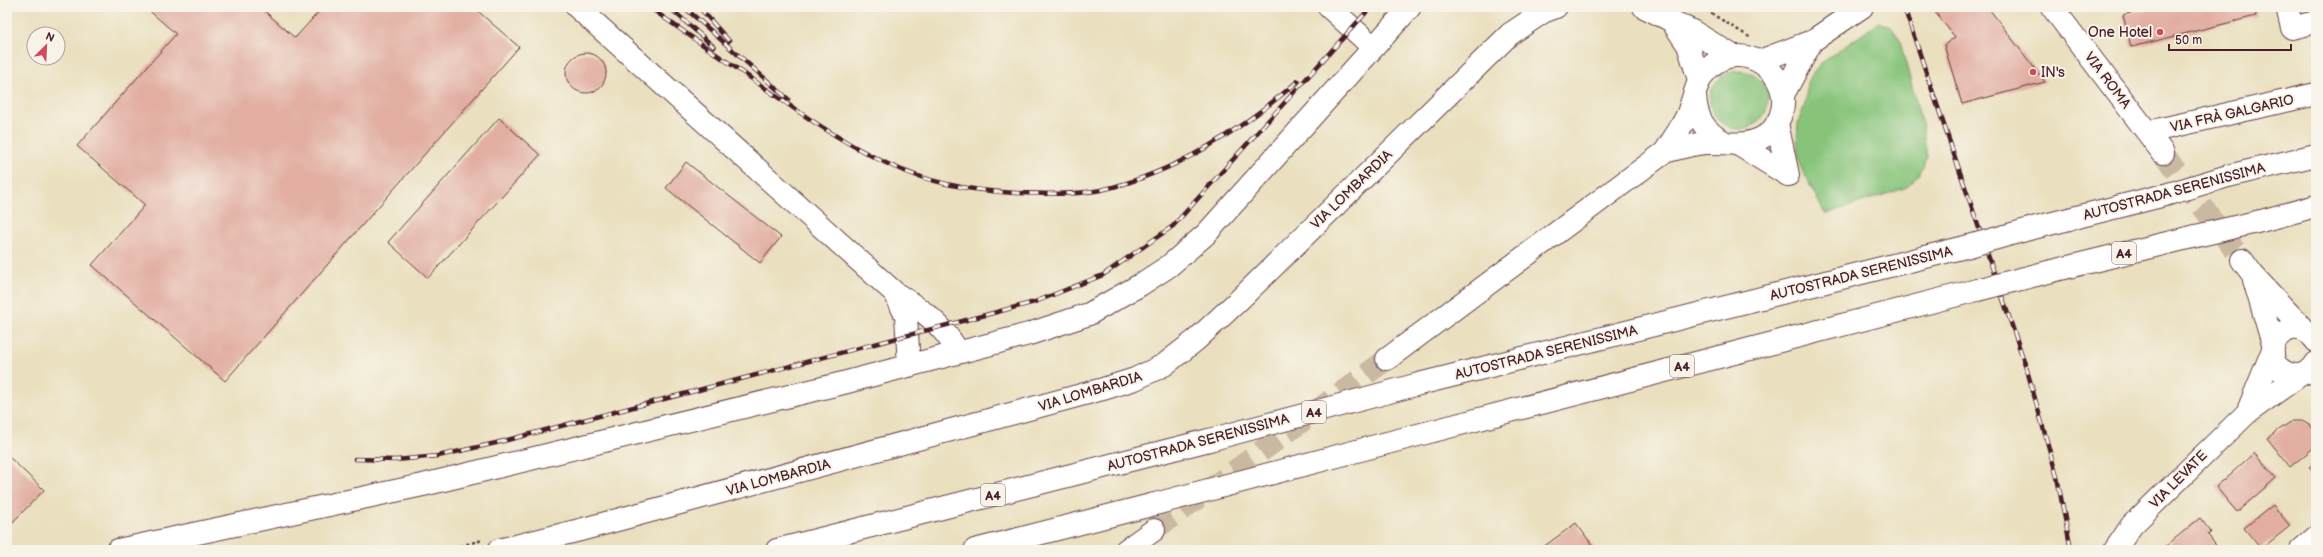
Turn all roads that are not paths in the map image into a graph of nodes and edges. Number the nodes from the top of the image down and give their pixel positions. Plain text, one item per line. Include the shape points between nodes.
1 (577, 7) edge
2 (1329, 7) edge
3 (1410, 7) edge
4 (1556, 7) edge
5 (1862, 7) edge
6 (2052, 7) edge
7 (2287, 7) edge
8 (1651, 10) edge
9 (2316, 22) edge
10 (1812, 42) junction
11 (1373, 47) junction
12 (1733, 56) junction
13 (1760, 61) junction
14 (1697, 87) junction
15 (2316, 94) edge
16 (1784, 95) junction
17 (1777, 123) junction
18 (2148, 132) junction
19 (1732, 144) junction
20 (1665, 152) junction
21 (2163, 153) tunnel mouth
22 (2316, 154) edge
23 (2316, 206) edge
24 (895, 293) junction
25 (2312, 335) edge
26 (2273, 348) junction
27 (958, 352) junction
28 (1387, 359) tunnel mouth
29 (909, 366) junction
30 (2311, 368) edge
31 (2247, 412) junction
32 (1154, 530) tunnel mouth
33 (2316, 537) edge
34 (118, 550) edge
35 (499, 550) edge
36 (777, 550) edge
37 (975, 550) edge
38 (1126, 550) edge
39 (2114, 550) edge
40 (2301, 550) edge

1 - 24 main road
2 - 11 main road
3 - 11 main road
4 - 35 main road, VIA LOMBARDIA via 1543,12 1510,34 1238,301 1196,340 1159,368 1103,389
5 - 10 main road
6 - 18 main road, VIA ROMA
7 - 9 main road via 2292,28
8 - 12 main road
8 - 14 main road via 1673,24 1684,37
10 - 13 main road
10 - 16 main road
11 - 27 main road via 1206,234 1169,266 1089,314 1029,334
12 - 13 main road via 1747,56
12 - 14 main road via 1713,64
13 - 16 main road via 1772,70 1780,82
14 - 19 main road via 1695,109 1701,124 1711,135
14 - 20 main road via 1681,126
15 - 18 main road, VIA FRÀ GALGARIO
16 - 17 main road via 1783,109
17 - 19 main road via 1767,135 1754,142
17 - 19 main road via 1788,175
18 - 21 main road, VIA ROMA
19 - 20 main road via 1688,145
20 - 28 main road
22 - 36 main road, AUTOSTRADA SERENISSIMA / A4, bridge via 1969,246 1419,384
23 - 37 main road, A4, bridge via 1977,290
24 - 27 main road via 928,314 948,335
24 - 29 main road via 906,316
25 - 26 main road via 2286,330
25 - 26 main road via 2247,268
26 - 30 main road via 2273,360 2280,369 2290,375
26 - 31 main road, VIA LEVATE
27 - 29 main road
29 - 34 main road via 423,485
30 - 31 main road, VIA LEVATE
31 - 39 main road, VIA LEVATE via 2132,525
32 - 38 main road
33 - 40 main road

